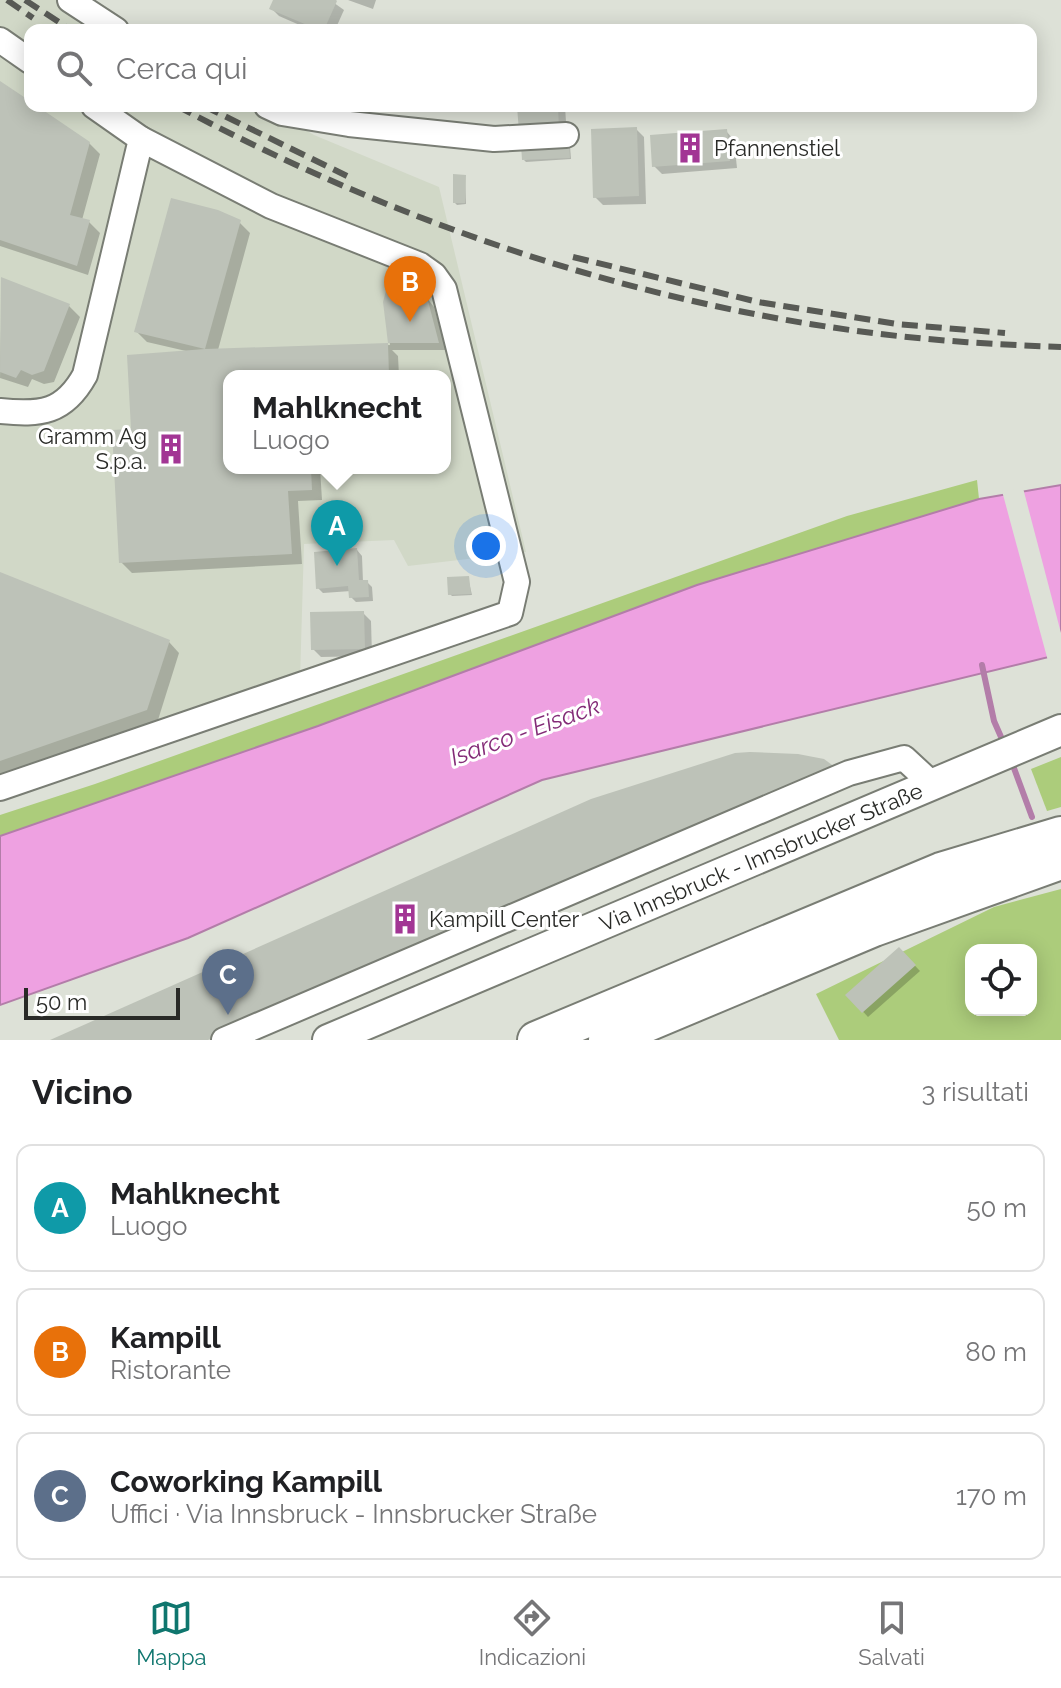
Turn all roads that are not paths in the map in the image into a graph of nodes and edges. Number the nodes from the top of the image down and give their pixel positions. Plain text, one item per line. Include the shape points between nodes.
1 (70, 0) edge
2 (107, 24) edge
3 (0, 40) edge
4 (24, 57) edge
5 (103, 112) edge
6 (280, 112) edge
7 (566, 135) dead end
8 (141, 139) junction
9 (0, 411) edge
10 (1061, 730) edge
11 (931, 783) junction
12 (0, 788) edge
13 (1061, 835) edge
14 (1061, 861) edge
15 (389, 969) junction
16 (406, 1007) junction
17 (224, 1040) edge
18 (328, 1040) edge
19 (536, 1040) edge
20 (607, 1040) edge

1 - 2 street
3 - 4 street
5 - 8 street
6 - 7 street via 494,139
8 - 9 street via 85,375 75,394 57,408 29,414
8 - 12 street via 268,214 363,251 420,265 434,275 444,289 517,582 510,613
10 - 11 main road, Via Innsbruck - Innsbrucker Straße
11 - 15 street via 904,758 849,773
11 - 16 main road, Via Innsbruck - Innsbrucker Straße
13 - 19 highway via 941,871
14 - 20 highway via 874,928
15 - 16 street
15 - 17 street
16 - 18 main road, Via Innsbruck - Innsbrucker Straße

